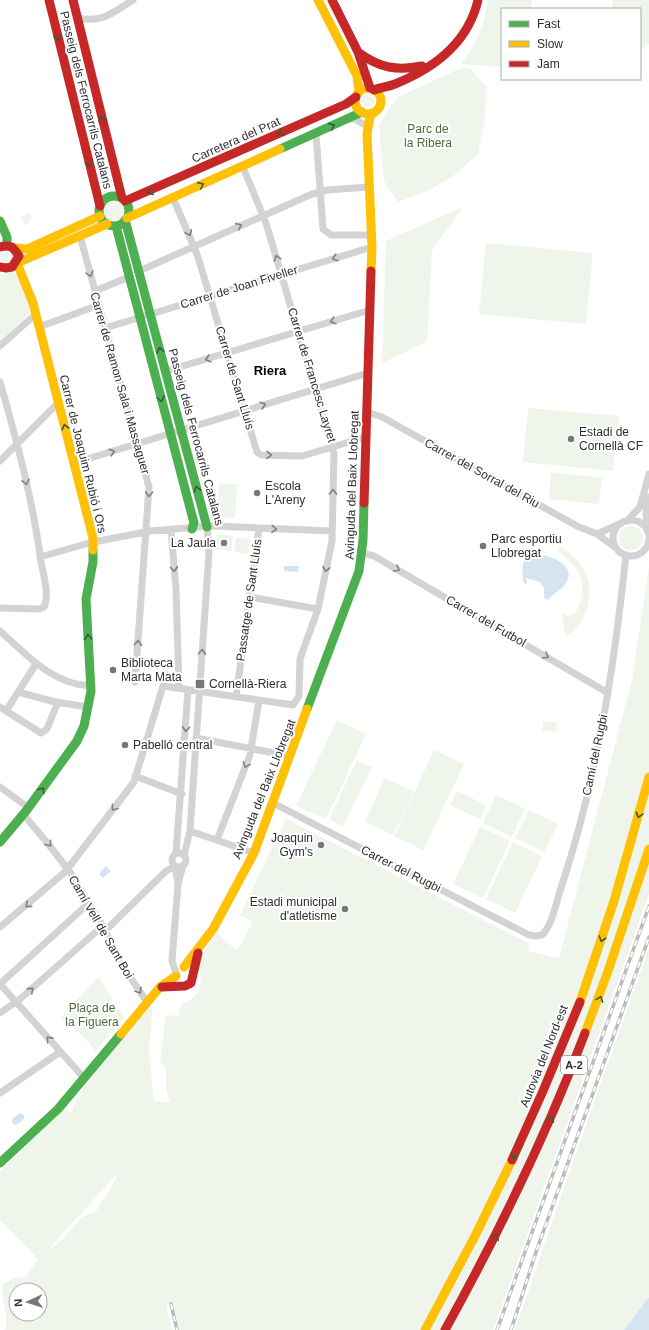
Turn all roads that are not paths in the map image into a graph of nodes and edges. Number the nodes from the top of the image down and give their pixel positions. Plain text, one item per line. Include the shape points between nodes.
1 (49, 0) edge
2 (74, 0) edge
3 (133, 0) edge
4 (318, 0) edge
5 (332, 0) edge
6 (478, 0) edge
7 (78, 18) junction
8 (358, 52) junction
9 (433, 63) junction
10 (391, 85) junction
11 (372, 89) junction
12 (357, 94) junction
13 (380, 100) junction
14 (363, 112) junction
15 (374, 112) junction
16 (348, 120) junction
17 (366, 130) junction
18 (316, 134) junction
19 (243, 167) junction
20 (369, 187) junction
21 (320, 192) junction
22 (174, 198) junction
23 (123, 199) junction
24 (100, 206) junction
25 (264, 215) junction
26 (100, 216) junction
27 (126, 219) junction
28 (0, 222) edge
29 (112, 225) junction
30 (372, 235) junction
31 (80, 236) junction
32 (194, 246) junction
33 (7, 247) edge
34 (372, 247) junction
35 (17, 264) junction
36 (2, 270) edge
37 (139, 270) junction
38 (282, 274) junction
39 (129, 277) junction
40 (95, 292) junction
41 (210, 296) junction
42 (99, 305) junction
43 (370, 310) junction
44 (36, 314) junction
45 (151, 314) junction
46 (140, 317) junction
47 (39, 327) junction
48 (105, 328) junction
49 (299, 331) junction
50 (0, 346) edge
51 (227, 353) junction
52 (166, 371) junction
53 (368, 373) junction
54 (0, 382) edge
55 (316, 389) junction
56 (58, 403) junction
57 (244, 411) junction
58 (367, 412) junction
59 (182, 430) junction
60 (170, 434) junction
61 (366, 437) junction
62 (17, 444) junction
63 (137, 444) junction
64 (333, 447) junction
65 (0, 460) edge
66 (74, 463) junction
67 (649, 474) edge
68 (649, 497) edge
69 (628, 521) junction
70 (620, 524) junction
71 (207, 527) junction
72 (259, 528) junction
73 (192, 529) junction
74 (170, 530) junction
75 (332, 531) junction
76 (647, 531) junction
77 (146, 532) junction
78 (597, 534) junction
79 (94, 543) junction
80 (616, 548) junction
81 (362, 553) junction
82 (626, 555) junction
83 (40, 557) junction
84 (250, 597) junction
85 (0, 608) edge
86 (318, 609) junction
87 (0, 631) edge
88 (36, 664) junction
89 (135, 682) dead end
90 (90, 686) junction
91 (179, 688) junction
92 (188, 690) junction
93 (200, 691) junction
94 (18, 692) junction
95 (608, 693) junction
96 (236, 697) junction
97 (259, 700) junction
98 (58, 702) junction
99 (89, 707) junction
100 (3, 709) edge
101 (196, 738) junction
102 (251, 749) junction
103 (290, 756) junction
104 (136, 776) junction
105 (649, 777) edge
106 (0, 787) edge
107 (182, 794) junction
108 (273, 803) junction
109 (26, 811) junction
110 (190, 831) junction
111 (217, 840) junction
112 (0, 842) edge
113 (649, 849) edge
114 (176, 853) junction
115 (254, 853) junction
116 (184, 855) junction
117 (183, 865) junction
118 (175, 866) junction
119 (67, 869) junction
120 (178, 884) junction
121 (89, 903) junction
122 (0, 927) edge
123 (103, 929) junction
124 (529, 935) joint
125 (200, 947) junction
126 (179, 971) junction
127 (193, 972) junction
128 (0, 984) edge
129 (181, 984) junction
130 (160, 987) junction
131 (16, 1002) junction
132 (147, 1002) junction
133 (0, 1013) edge
134 (60, 1052) junction
135 (84, 1078) junction
136 (0, 1093) edge
137 (0, 1163) edge
138 (462, 1262) junction
139 (478, 1272) junction
140 (418, 1330) edge
141 (425, 1330) edge
142 (445, 1330) edge
143 (451, 1330) edge

1 -> 24 main road, Passeig dels Ferrocarrils Catalans
2 - 7 main road, Passeig dels Ferrocarrils Catalans
3 - 7 street via 101,19
4 - 12 main road via 357,76
5 - 8 main road
6 - 9 main road via 474,19 462,40
23 -> 7 main road, Passeig dels Ferrocarrils Catalans
8 - 9 main road via 372,63 388,69 407,69
8 - 11 main road
9 - 10 main road
10 - 11 main road
10 - 13 main road
11 - 12 main road
11 - 13 main road
12 - 14 main road via 356,106
12 -> 23 main road, Carretera del Prat via 346,104 145,194
13 - 15 main road
14 - 15 main road
14 - 16 main road
14 - 17 main road, Avinguda del Baix Llobregat
15 - 17 main road, Avinguda del Baix Llobregat
16 - 17 street via 356,119
18 -> 16 main road
17 - 20 main road, Avinguda del Baix Llobregat
18 - 19 main road
18 - 21 street
22 -> 19 main road
19 - 25 street, Carrer de Francesc Layret
20 - 21 street
20 - 30 main road, Avinguda del Baix Llobregat
21 - 25 street
21 - 30 street via 323,227 327,234
22 - 27 main road
22 -> 32 street, Carrer de Sant Lluís
23 - 24 main road via 110,196 103,200
23 - 27 main road via 129,209
24 - 26 main road
32 -> 25 street
38 -> 25 street, Carrer de Francesc Layret
26 - 29 main road
26 - 33 main road via 27,249
27 - 29 main road
27 - 37 main road, Passeig dels Ferrocarrils Catalans
28 - 33 main road, Carrer de Joaquim Rubió i Ors
29 - 31 main road
29 - 39 main road, Passeig dels Ferrocarrils Catalans
30 - 34 main road, Avinguda del Baix Llobregat
31 - 35 main road
31 -> 40 street, Carrer de Ramon Sala i Massaguer
32 - 37 street
32 - 41 street, Carrer de Sant Lluís
33 - 35 main road, Carrer de Joaquim Rubió i Ors via 18,256
34 -> 38 street, Carrer de Joan Fiveller
34 - 43 main road, Avinguda del Baix Llobregat
35 - 36 main road
35 - 44 main road, Carrer de Joaquim Rubió i Ors
37 - 45 main road, Passeig dels Ferrocarrils Catalans
38 - 41 street, Carrer de Joan Fiveller
38 - 49 street, Carrer de Francesc Layret
39 - 40 street
39 - 46 main road, Passeig dels Ferrocarrils Catalans
40 - 42 street, Carrer de Ramon Sala i Massaguer
41 - 45 street, Carrer de Joan Fiveller
41 - 51 street, Carrer de Sant Lluís
42 - 47 street
42 - 48 street, Carrer de Ramon Sala i Massaguer
43 -> 49 street
43 - 53 main road, Avinguda del Baix Llobregat
44 - 47 main road, Carrer de Joaquim Rubió i Ors
44 - 50 street
45 - 46 street, Carrer de Joan Fiveller
52 -> 45 main road, Passeig dels Ferrocarrils Catalans
46 - 48 street, Carrer de Joan Fiveller
46 -> 60 main road, Passeig dels Ferrocarrils Catalans
47 - 56 main road, Carrer de Joaquim Rubió i Ors
48 - 63 street, Carrer de Ramon Sala i Massaguer
49 - 51 street
49 - 55 street, Carrer de Francesc Layret
51 -> 52 street
51 - 57 street, Carrer de Sant Lluís
52 - 59 main road, Passeig dels Ferrocarrils Catalans
53 - 55 street
53 - 58 main road, Avinguda del Baix Llobregat
54 - 62 street
57 -> 55 street
55 - 64 street, Carrer de Francesc Layret
56 - 62 street
66 -> 56 main road, Carrer de Joaquim Rubió i Ors
57 - 59 street
57 -> 64 street, Carrer de Sant Lluís via 257,452 262,455 302,456
58 - 61 main road, Avinguda del Baix Llobregat
58 - 78 street, Carrer del Sorral del Riu via 382,417 577,526
59 - 60 street
71 -> 59 main road, Passeig dels Ferrocarrils Catalans
60 - 63 street
60 - 73 main road, Passeig dels Ferrocarrils Catalans via 194,523
61 - 64 street, Carrer de Sant Lluís
61 - 81 main road, Avinguda del Baix Llobregat
62 - 65 street
62 -> 83 street
66 -> 63 street
63 -> 77 street, Carrer de Ramon Sala i Massaguer via 149,487
75 -> 64 street, Carrer de Francesc Layret
66 - 79 main road, Carrer de Joaquim Rubió i Ors
67 - 69 street via 640,507
68 - 76 street via 646,512
69 - 70 street
69 - 76 street via 639,522
70 - 78 street
70 - 80 street via 613,535
71 - 72 street
71 - 73 street
93 -> 71 street, Passeig dels Ferrocarrils Catalans via 209,552
72 -> 75 street
72 - 84 street, Passatge de Sant Lluís
73 - 74 street
74 - 77 street
74 -> 91 street via 176,589
75 -> 86 street, Carrer de Francesc Layret
76 - 82 street via 649,540 645,548 636,555
77 - 79 street
89 -> 77 street, Carrer de Ramon Sala i Massaguer
78 - 80 street, Carrer del Sorral del Riu
79 - 83 street
90 -> 79 main road, Carrer de Joaquim Rubió i Ors via 86,599
80 - 82 street
81 -> 95 street, Carrer del Futbol via 374,556
81 - 103 main road, Avinguda del Baix Llobregat via 359,571
82 - 95 street, Camí del Rugbi
83 - 85 street via 45,604 39,608
84 - 86 street
84 - 96 street, Passatge de Sant Lluís
86 - 97 street, Carrer de Francesc Layret via 300,659 299,696 293,705
87 - 88 street
88 - 90 street via 54,675
88 - 94 street
90 - 99 main road, Carrer de Joaquim Rubió i Ors
91 - 92 street
91 - 104 street via 163,686
92 - 93 street
92 -> 107 street
93 - 96 street
93 - 101 street, Passeig dels Ferrocarrils Catalans
94 - 98 street
94 - 100 street
95 - 124 street, Camí del Rugbi via 590,781 564,881 545,932 538,936
96 - 97 street
97 - 102 street
98 - 99 street
98 - 100 street via 47,728 42,733
109 -> 99 main road, Carrer de Joaquim Rubió i Ors via 77,741
101 - 102 street
101 - 110 street, Passeig dels Ferrocarrils Catalans
102 - 103 street
102 -> 111 street
103 - 108 main road, Avinguda del Baix Llobregat
104 - 107 street
104 -> 119 street
105 -> 138 main road, Autovia del Nord-est / A-2 via 600,943 572,1020 515,1154
106 - 109 street, Camí Vell de Sant Boi
107 - 114 street
108 - 115 main road, Avinguda del Baix Llobregat
108 - 124 street, Carrer del Rugbi
109 - 112 main road, Carrer de Joaquim Rubió i Ors
109 -> 119 street, Camí Vell de Sant Boi
110 - 111 street
110 - 116 street, Passeig dels Ferrocarrils Catalans
111 - 115 street
139 -> 113 main road, A-2 via 511,1207 567,1082 621,939
114 - 116 street
114 - 118 street via 172,859
115 - 125 main road, Avinguda del Baix Llobregat via 213,929
116 - 117 street via 186,861
117 - 118 street
117 - 120 street
118 - 120 street
118 - 123 street via 166,871 109,927
119 - 121 street, Camí Vell de Sant Boi
119 -> 122 street
120 - 126 street via 173,956
121 - 123 street, Camí Vell de Sant Boi
121 - 128 street
131 -> 123 street via 98,930
123 -> 132 street, Camí Vell de Sant Boi via 124,968
125 - 126 main road, Avinguda del Baix Llobregat
125 - 127 main road, Avinguda del Baix Llobregat
126 - 127 main road via 189,968
126 - 129 main road via 177,982
126 - 130 main road, Avinguda del Baix Llobregat
127 - 129 main road via 194,978 191,983
128 - 131 street
129 - 130 main road
130 - 132 main road, Avinguda del Baix Llobregat
131 - 133 street
134 -> 131 street
132 - 135 main road, Avinguda del Baix Llobregat
134 - 135 street
134 - 136 street
135 - 137 main road, Avinguda del Baix Llobregat via 58,1109
138 - 140 main road
138 - 141 main road, Autovia del Nord-est / A-2
139 - 142 main road, A-2
139 - 143 main road

